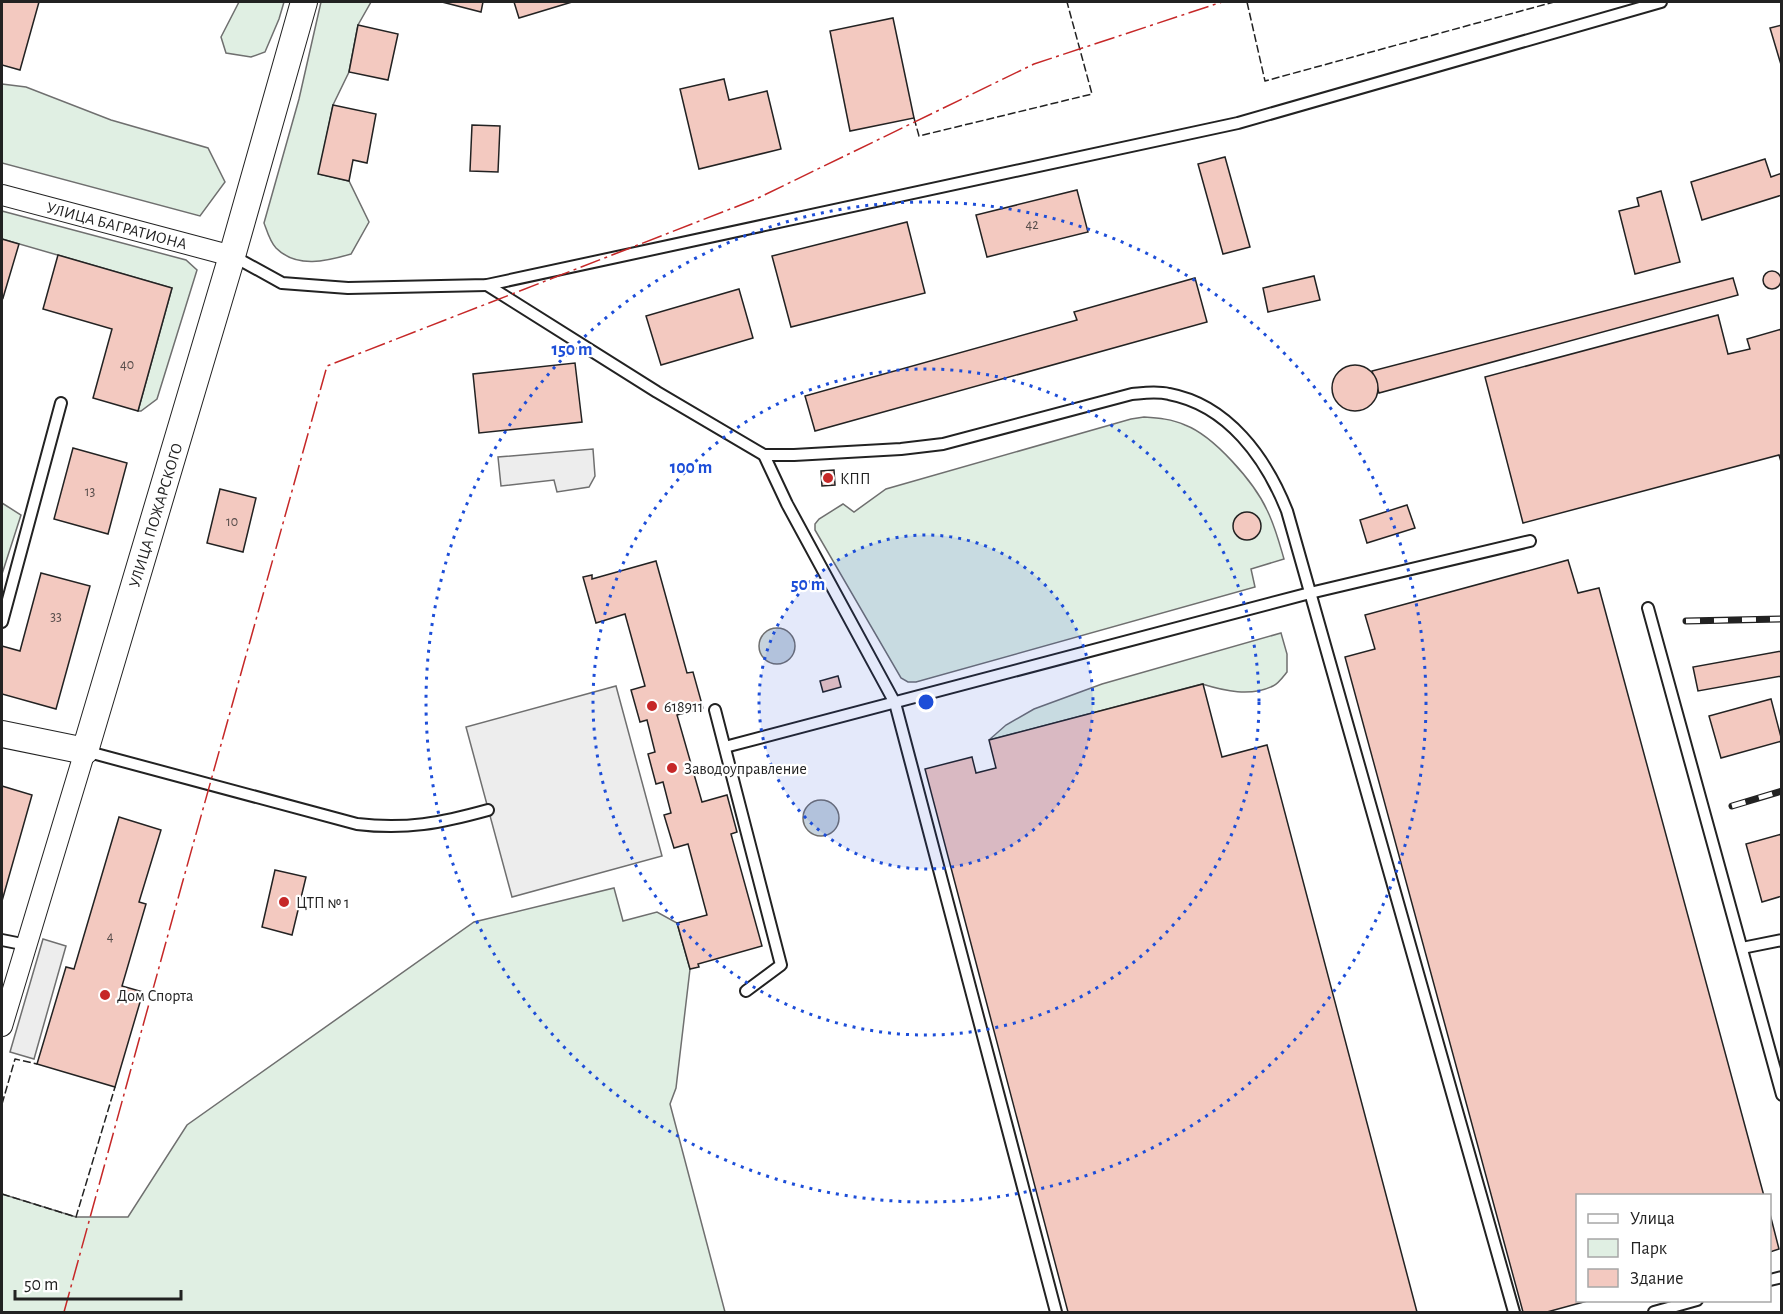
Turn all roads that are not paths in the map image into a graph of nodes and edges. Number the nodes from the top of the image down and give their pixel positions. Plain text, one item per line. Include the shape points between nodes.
1 (304, 2) edge
2 (1661, 2) edge
3 (2, 195) edge
4 (232, 256) junction
5 (487, 285) junction
6 (61, 403) dead end
7 (764, 455) junction
8 (1530, 541) dead end
9 (1310, 593) junction
10 (1648, 608) dead end
11 (2, 622) edge
12 (895, 703) junction
13 (715, 710) dead end
14 (2, 734) edge
15 (725, 747) junction
16 (85, 751) junction
17 (488, 810) dead end
18 (2, 940) edge
19 (1782, 940) edge
20 (27, 945) junction
21 (1742, 948) junction
22 (746, 991) dead end
23 (2, 1026) edge
24 (1782, 1095) edge
25 (1690, 1302) edge
26 (1056, 1312) edge
27 (1514, 1312) edge
28 (1654, 1312) edge

1 - 4 street, УЛИЦА ПОЖАРСКОГО
2 - 5 lane via 1238,123
3 - 4 street, УЛИЦА БАГРАТИОНА
4 - 5 lane via 282,283 348,288
4 - 16 street, УЛИЦА ПОЖАРСКОГО
5 - 7 lane
6 - 11 lane
7 - 9 lane via 943,444 1131,394 1167,393 1203,405 1218,416 1251,446 1265,465 1287,511
7 - 12 lane
8 - 9 lane
9 - 12 lane
9 - 27 lane
10 - 21 lane
12 - 15 lane
12 - 26 lane
13 - 15 lane
14 - 16 street
15 - 22 lane via 781,965
16 - 17 lane via 357,824 419,825
16 - 20 street, УЛИЦА ПОЖАРСКОГО
18 - 20 lane
19 - 21 lane
20 - 23 street, УЛИЦА ПОЖАРСКОГО
21 - 24 lane
25 - 28 lane

